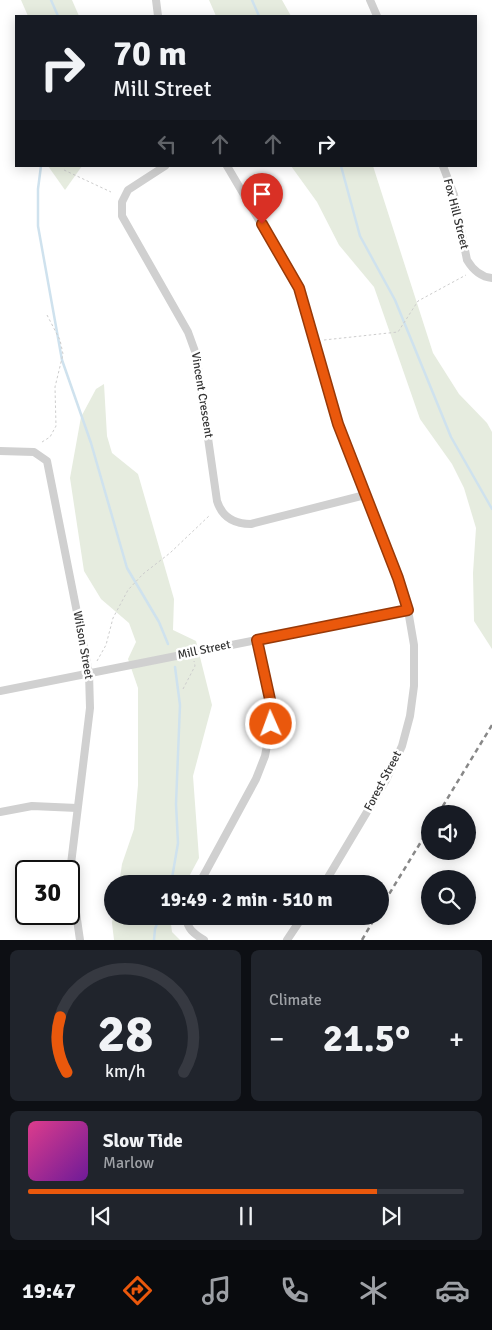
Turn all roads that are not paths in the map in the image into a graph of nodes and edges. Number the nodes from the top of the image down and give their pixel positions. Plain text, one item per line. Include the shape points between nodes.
1 (156, 0) edge
2 (370, 0) edge
3 (158, 15) edge
4 (377, 15) edge
5 (163, 167) edge
6 (228, 167) edge
7 (443, 167) edge
8 (492, 278) edge
9 (0, 452) edge
10 (365, 495) junction
11 (408, 610) junction
12 (257, 640) junction
13 (89, 673) junction
14 (0, 691) edge
15 (77, 808) junction
16 (0, 812) edge
17 (204, 875) edge
18 (329, 875) edge
19 (188, 925) edge
20 (297, 925) edge
21 (80, 940) edge
22 (204, 940) edge
23 (288, 940) edge

1 - 3 street
2 - 4 street
5 - 10 street, Vincent Crescent via 128,190 122,210 124,221 188,332 196,354 220,509 232,521 251,524
6 - 10 street, Forest Street via 299,288 338,424
7 - 8 street, Fox Hill Street via 454,195 467,260 479,274
9 - 13 street, Wilson Street via 34,452 47,461
10 - 11 street, Forest Street
11 - 12 street, Mill Street
11 - 18 street, Forest Street via 414,645 414,686 402,746 386,780
12 - 13 street, Mill Street
12 - 17 street via 271,704 265,756 256,779
13 - 14 street, Mill Street
13 - 15 street, Wilson Street via 90,708
15 - 16 street via 32,806
15 - 21 street, Wilson Street via 71,870
19 - 22 street via 191,932
20 - 23 street

